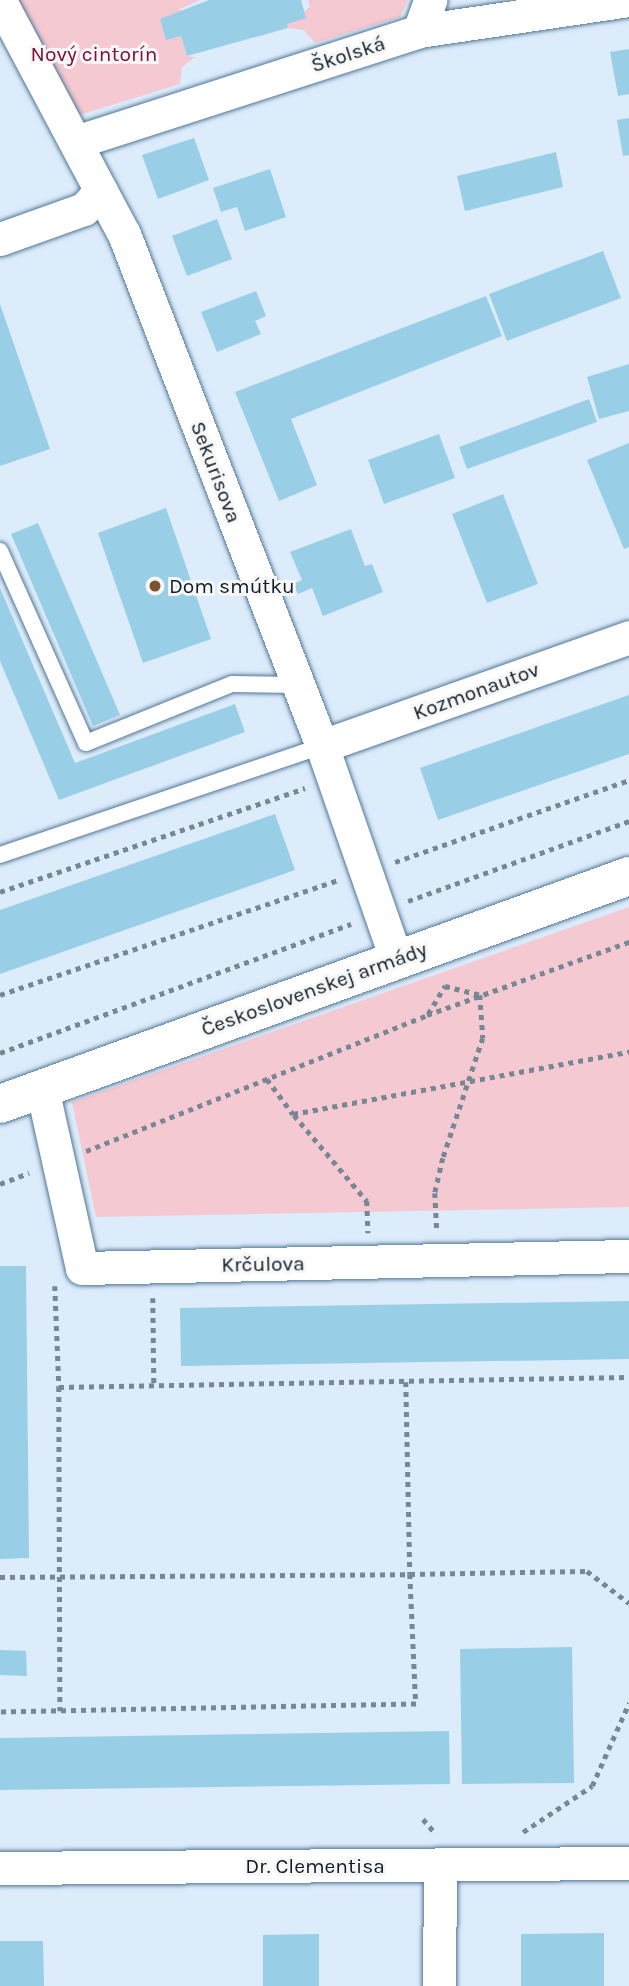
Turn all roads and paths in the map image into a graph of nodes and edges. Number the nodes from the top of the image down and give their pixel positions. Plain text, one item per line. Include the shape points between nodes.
1 (430, 0) edge
2 (628, 0) edge
3 (0, 1) edge
4 (419, 31) junction
5 (76, 142) junction
6 (101, 190) junction
7 (0, 239) edge
8 (0, 551) edge
9 (629, 637) edge
10 (298, 685) junction
11 (322, 746) junction
12 (334, 778) junction
13 (629, 780) edge
14 (629, 821) edge
15 (0, 855) edge
16 (368, 872) junction
17 (629, 876) edge
18 (0, 892) edge
19 (382, 910) junction
20 (629, 942) edge
21 (396, 958) junction
22 (0, 995) edge
23 (480, 995) junction
24 (427, 1015) junction
25 (629, 1052) edge
26 (0, 1053) edge
27 (267, 1079) junction
28 (469, 1082) junction
29 (42, 1088) junction
30 (0, 1104) edge
31 (293, 1114) junction
32 (60, 1161) junction
33 (0, 1184) edge
34 (629, 1256) edge
35 (438, 1260) junction
36 (370, 1262) junction
37 (55, 1282) dead end
38 (629, 1377) edge
39 (406, 1381) junction
40 (60, 1387) junction
41 (410, 1574) junction
42 (0, 1577) edge
43 (60, 1580) junction
44 (629, 1602) edge
45 (629, 1703) edge
46 (61, 1711) junction
47 (0, 1712) edge
48 (516, 1836) dead end
49 (629, 1863) edge
50 (440, 1865) junction
51 (0, 1867) edge
52 (439, 1986) edge

1 - 4 street
2 - 4 street, Školská
3 - 5 street, Sekurisova
4 - 5 street, Školská
5 - 6 street, Sekurisova
6 - 7 street via 84,209
6 - 10 street, Sekurisova via 124,234
8 - 10 lane via 86,743 232,684
9 - 11 street, Kozmonautov
10 - 11 street, Sekurisova
11 - 12 street, Sekurisova
11 - 15 lane
12 - 16 street, Sekurisova
12 - 18 path
13 - 16 path
14 - 19 path
16 - 19 street, Sekurisova
16 - 22 path via 309,887
17 - 21 main road, Československej armády
19 - 21 street, Sekurisova
19 - 26 path
20 - 23 path
21 - 29 main road, Československej armády
23 - 24 path
23 - 24 path via 444,986
23 - 28 path via 483,1038
24 - 27 path
25 - 28 path
27 - 31 path
27 - 32 path
28 - 31 path
28 - 35 path via 435,1194
29 - 30 main road, Československej armády
29 - 32 street, Krčulova
31 - 36 path via 367,1201
32 - 33 path
32 - 36 street, Krčulova via 82,1268
34 - 35 street, Krčulova
35 - 36 street, Krčulova
37 - 40 path
38 - 39 path
39 - 40 path
39 - 41 path
40 - 43 path
41 - 43 path
41 - 44 path via 587,1571
41 - 46 path via 416,1704
42 - 43 path
43 - 46 path
45 - 48 path via 592,1786
46 - 47 path
49 - 50 street, Dr. Clementisa
50 - 51 street, Dr. Clementisa
50 - 52 street

